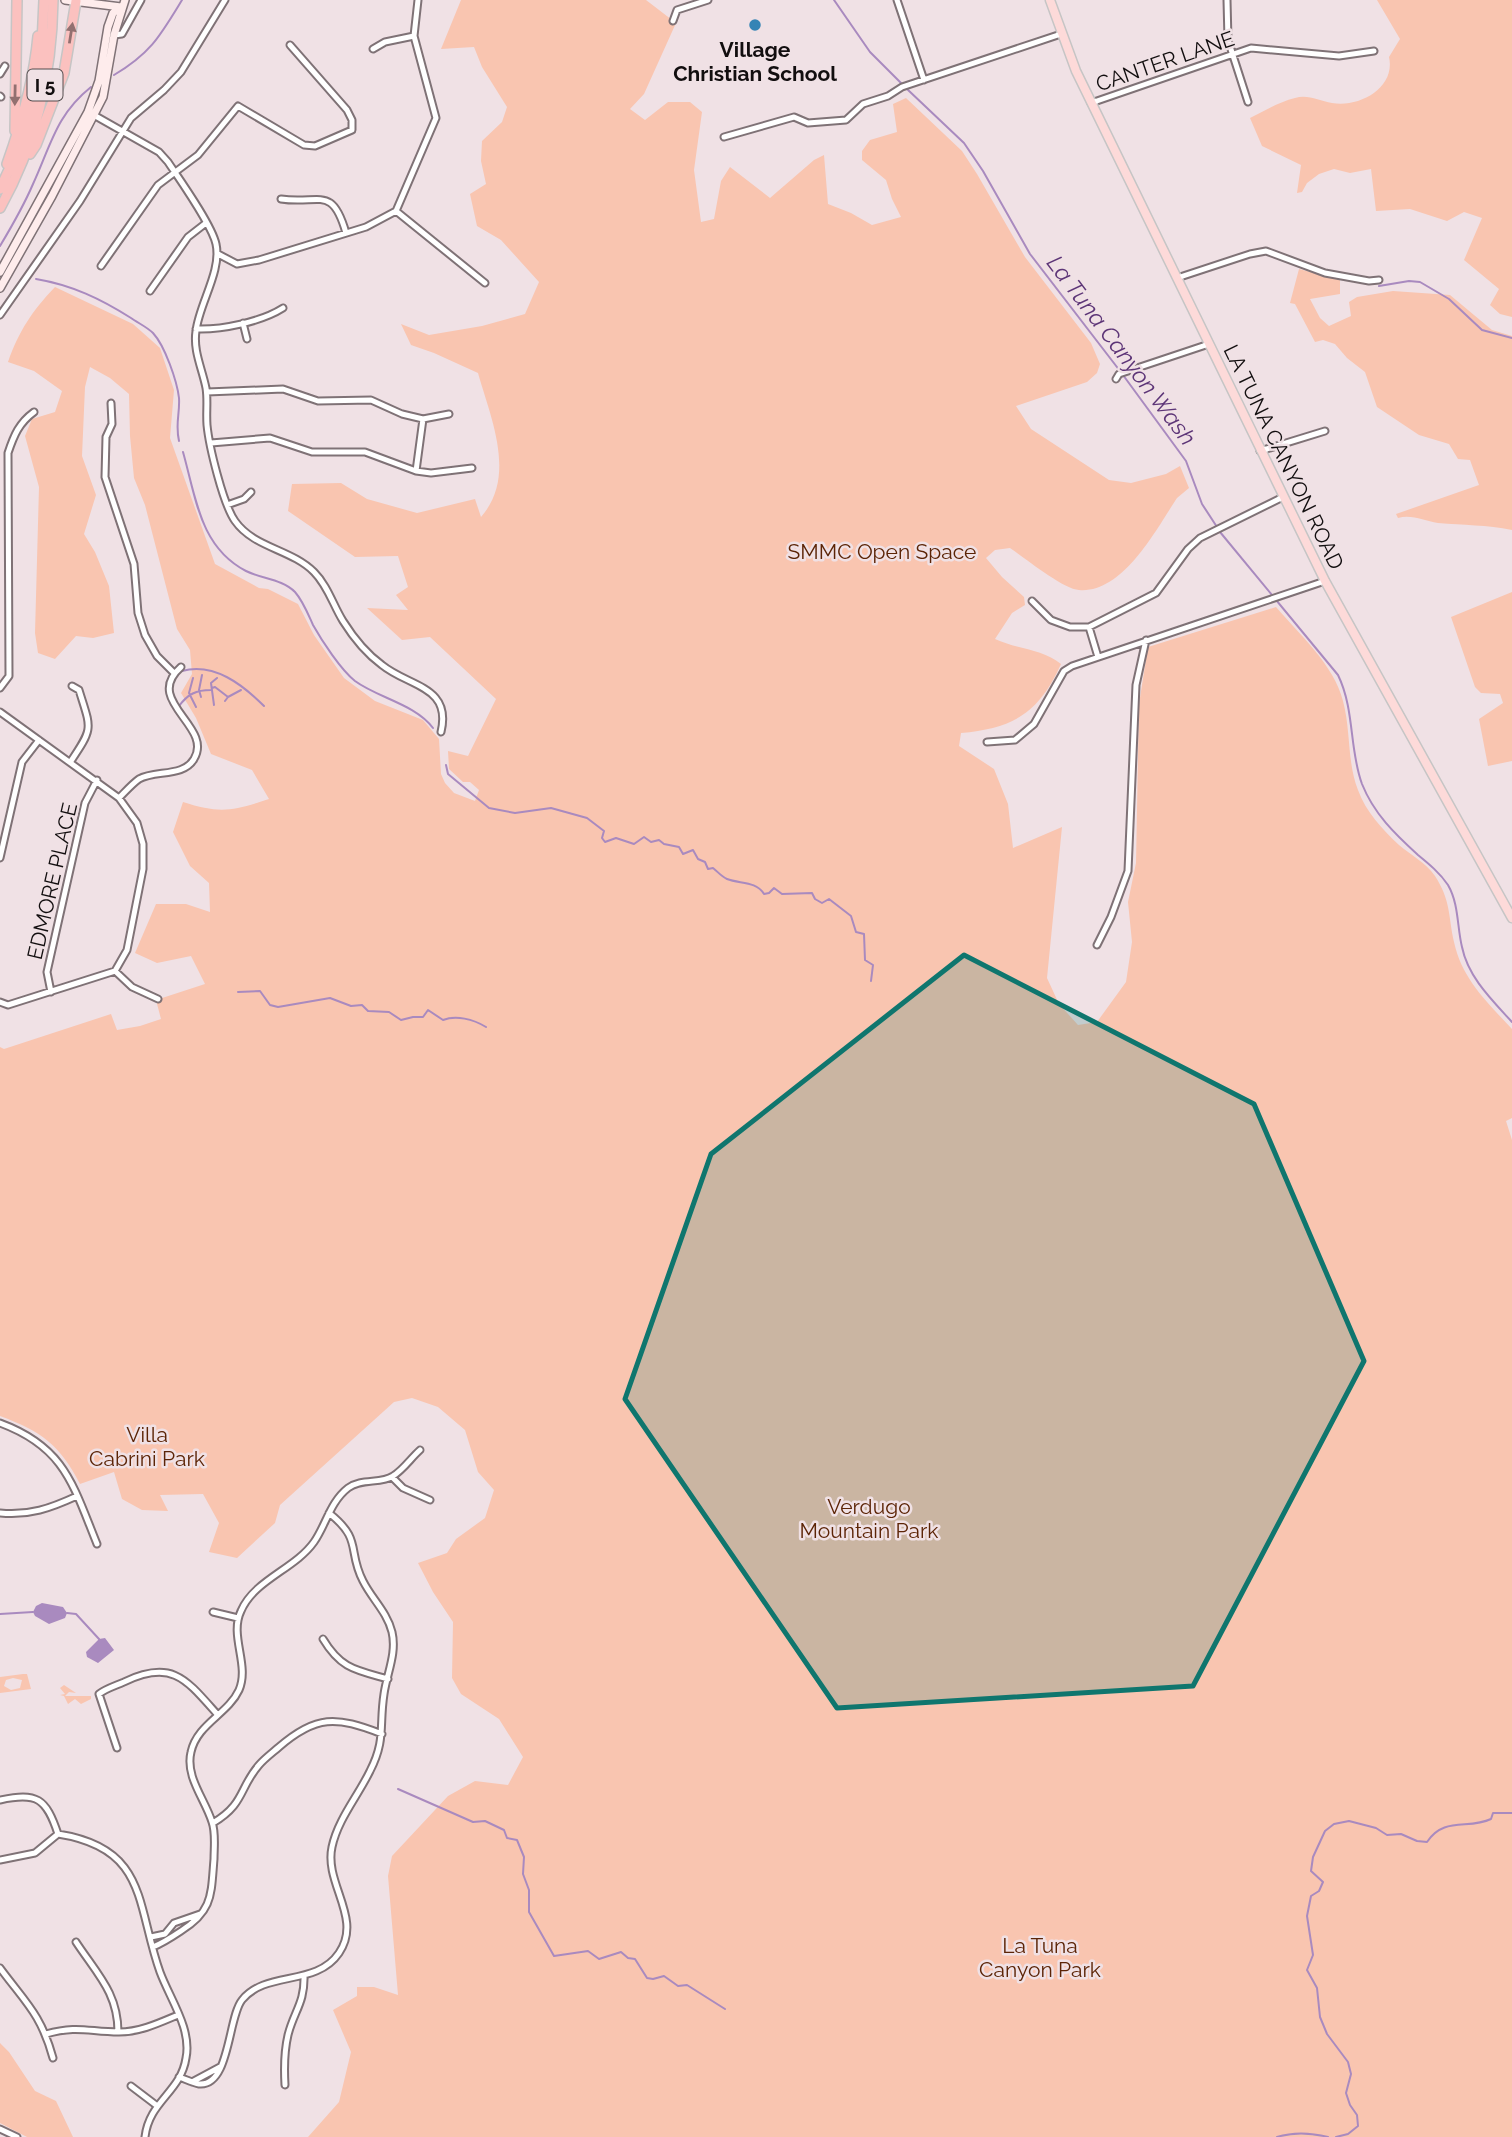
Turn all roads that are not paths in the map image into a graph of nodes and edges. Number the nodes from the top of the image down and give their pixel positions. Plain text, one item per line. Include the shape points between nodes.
1 (17, 0) edge
2 (43, 0) edge
3 (53, 0) edge
4 (65, 0) edge
5 (141, 0) edge
6 (226, 0) edge
7 (418, 0) edge
8 (708, 0) edge
9 (897, 0) edge
10 (1050, 0) edge
11 (1227, 0) edge
12 (73, 1) edge
13 (123, 4) edge
14 (135, 10) junction
15 (673, 21) dead end
16 (1061, 34) junction
17 (114, 35) junction
18 (414, 36) junction
19 (290, 45) dead end
20 (373, 49) dead end
21 (1374, 51) dead end
22 (1232, 54) junction
23 (5, 66) dead end
24 (0, 74) edge
25 (924, 80) junction
26 (1248, 102) dead end
27 (1091, 103) junction
28 (91, 113) junction
29 (123, 131) junction
30 (724, 137) dead end
31 (16, 141) junction
32 (21, 166) junction
33 (175, 172) junction
34 (0, 179) edge
35 (0, 190) edge
36 (0, 197) edge
37 (281, 199) dead end
38 (0, 208) edge
39 (396, 211) junction
40 (206, 223) junction
41 (346, 233) junction
42 (218, 254) junction
43 (101, 266) dead end
44 (0, 272) edge
45 (1177, 278) junction
46 (1378, 280) dead end
47 (485, 283) dead end
48 (0, 288) edge
49 (150, 291) dead end
50 (283, 308) dead end
51 (0, 315) edge
52 (243, 323) junction
53 (196, 329) junction
54 (247, 339) dead end
55 (1209, 344) junction
56 (1119, 375) dead end
57 (207, 391) junction
58 (111, 403) dead end
59 (34, 412) dead end
60 (449, 414) dead end
61 (423, 419) junction
62 (1325, 431) dead end
63 (211, 443) junction
64 (1261, 451) junction
65 (472, 468) dead end
66 (416, 471) junction
67 (251, 492) dead end
68 (1283, 497) junction
69 (227, 505) junction
70 (1325, 581) junction
71 (1032, 601) dead end
72 (1089, 626) junction
73 (1146, 640) junction
74 (1098, 657) junction
75 (181, 667) dead end
76 (174, 673) junction
77 (72, 686) dead end
78 (0, 688) edge
79 (0, 712) edge
80 (441, 732) dead end
81 (39, 740) junction
82 (987, 742) dead end
83 (71, 761) junction
84 (97, 780) junction
85 (119, 798) junction
86 (0, 858) edge
87 (1512, 918) edge
88 (1097, 945) dead end
89 (115, 971) junction
90 (51, 992) junction
91 (158, 999) dead end
92 (0, 1002) edge
93 (0, 1423) edge
94 (420, 1450) dead end
95 (392, 1477) junction
96 (77, 1496) junction
97 (430, 1500) dead end
98 (0, 1513) edge
99 (329, 1513) junction
100 (97, 1544) dead end
101 (213, 1612) dead end
102 (238, 1618) junction
103 (323, 1639) dead end
104 (387, 1679) junction
105 (218, 1714) junction
106 (382, 1734) junction
107 (117, 1748) dead end
108 (0, 1800) edge
109 (213, 1823) junction
110 (58, 1834) junction
111 (0, 1860) edge
112 (204, 1913) junction
113 (151, 1937) junction
114 (76, 1942) dead end
115 (153, 1947) junction
116 (0, 1968) edge
117 (304, 1975) junction
118 (178, 2015) junction
119 (118, 2032) junction
120 (46, 2034) junction
121 (53, 2058) dead end
122 (179, 2077) junction
123 (131, 2085) dead end
124 (285, 2085) dead end
125 (156, 2105) junction
126 (0, 2129) edge
127 (17, 2137) edge
128 (145, 2137) edge

1 -> 31 highway
2 - 31 highway, I 5 via 33,75
2 - 35 highway via 34,91
2 - 36 highway via 47,29 38,89 24,141
3 - 32 highway, I 5 via 43,98
4 - 12 main road
5 - 14 street
6 - 29 street via 181,72
7 - 18 street
8 - 15 street via 677,10
9 - 25 street
10 - 16 main road, LA TUNA CANYON ROAD
11 - 22 street
12 - 13 main road
32 -> 12 highway via 36,145 59,88
13 - 14 street
13 - 17 main road
13 - 28 main road via 108,27
14 - 17 street via 124,31
16 - 25 street
16 - 27 main road, LA TUNA CANYON ROAD
17 - 28 main road via 106,86
18 - 20 street
18 - 39 street via 436,118
19 - 33 street via 347,110 352,130 315,146 304,145 238,106 198,155
21 - 22 street, CANTER LANE via 1339,55 1255,47
22 - 26 street
22 - 27 street, CANTER LANE
23 - 24 street
25 - 30 street via 863,104 846,120 808,122 794,117
27 - 45 main road, LA TUNA CANYON ROAD
28 - 29 street
28 - 44 main road
28 - 48 main road
29 - 33 street via 159,152
29 - 51 street
31 - 34 highway, I 5
32 - 38 highway, I 5
33 - 40 street
33 - 43 street via 158,184
37 - 41 street via 331,202 341,214
39 - 41 street
39 - 47 street
40 - 42 street
40 - 49 street via 188,236
41 - 42 street via 237,264
42 - 53 street
45 - 46 street via 1266,251 1325,273
45 - 55 main road, LA TUNA CANYON ROAD
50 - 52 street
52 - 53 street
52 - 54 street
53 - 57 street via 195,348
55 - 56 street
55 - 64 main road, LA TUNA CANYON ROAD
57 - 61 street via 284,388 318,401 371,400
57 - 63 street
58 - 76 street via 105,477 134,564 138,613 145,635
59 - 78 street via 13,436 8,453 9,676
60 - 61 street
61 - 66 street
62 - 64 street
63 - 66 street via 270,438 312,452 365,452
63 - 69 street
64 - 68 main road, LA TUNA CANYON ROAD
65 - 66 street
67 - 69 street
68 - 70 main road, LA TUNA CANYON ROAD
68 - 72 street via 1200,538 1156,593
69 - 80 street via 233,519 252,538 298,558 314,572 343,621 383,666 432,693 443,708
70 - 73 street
70 - 87 main road, LA TUNA CANYON ROAD
71 - 72 street via 1051,620 1070,627
72 - 74 street
73 - 74 street
73 - 88 street via 1136,685 1128,871
74 - 82 street via 1064,671 1034,724 1015,740
75 - 76 street
76 - 85 street via 170,700 196,736 196,756 183,768 140,778
77 - 83 street via 79,690 89,722 88,735
79 - 81 street
81 - 83 street
81 - 86 street via 22,762
83 - 84 street
84 - 85 street
84 - 90 street, EDMORE PLACE via 85,803 47,972
85 - 89 street via 136,823 144,860 127,950
89 - 90 street
89 - 91 street via 132,987
90 - 92 street via 8,1005
93 - 96 street via 37,1440 56,1457
94 - 95 street
95 - 97 street via 403,1488
95 - 99 street via 351,1486
96 - 98 street via 27,1514
96 - 100 street
99 - 102 street via 313,1543 253,1593
99 - 104 street via 350,1534 364,1582 388,1619 393,1643
101 - 102 street
102 - 105 street via 243,1676 238,1693
103 - 104 street via 341,1663
104 - 106 street
105 - 107 street via 178,1677 153,1671 135,1677 99,1696
105 - 109 street via 198,1734 190,1753 196,1788
106 - 109 street via 334,1722 315,1723 298,1731 258,1766 228,1814
106 - 117 street via 372,1769 340,1824 332,1848 331,1871 347,1916 347,1935 340,1953 326,1967
108 - 110 street via 35,1797 49,1810
109 - 112 street via 213,1869
110 - 111 street via 35,1853
110 - 113 street via 86,1839 123,1865 142,1898
112 - 113 street
112 - 115 street
113 - 115 street
114 - 119 street via 114,2000
115 - 118 street
116 - 120 street via 36,2013
117 - 122 street via 263,1984 249,1992 233,2017 221,2067 209,2082 199,2084
117 - 124 street via 304,1992 284,2055
118 - 119 street via 150,2027
118 - 122 street via 187,2039
119 - 120 street via 75,2028
120 - 121 street
122 - 125 street
123 - 125 street
125 - 128 street
126 - 127 street

